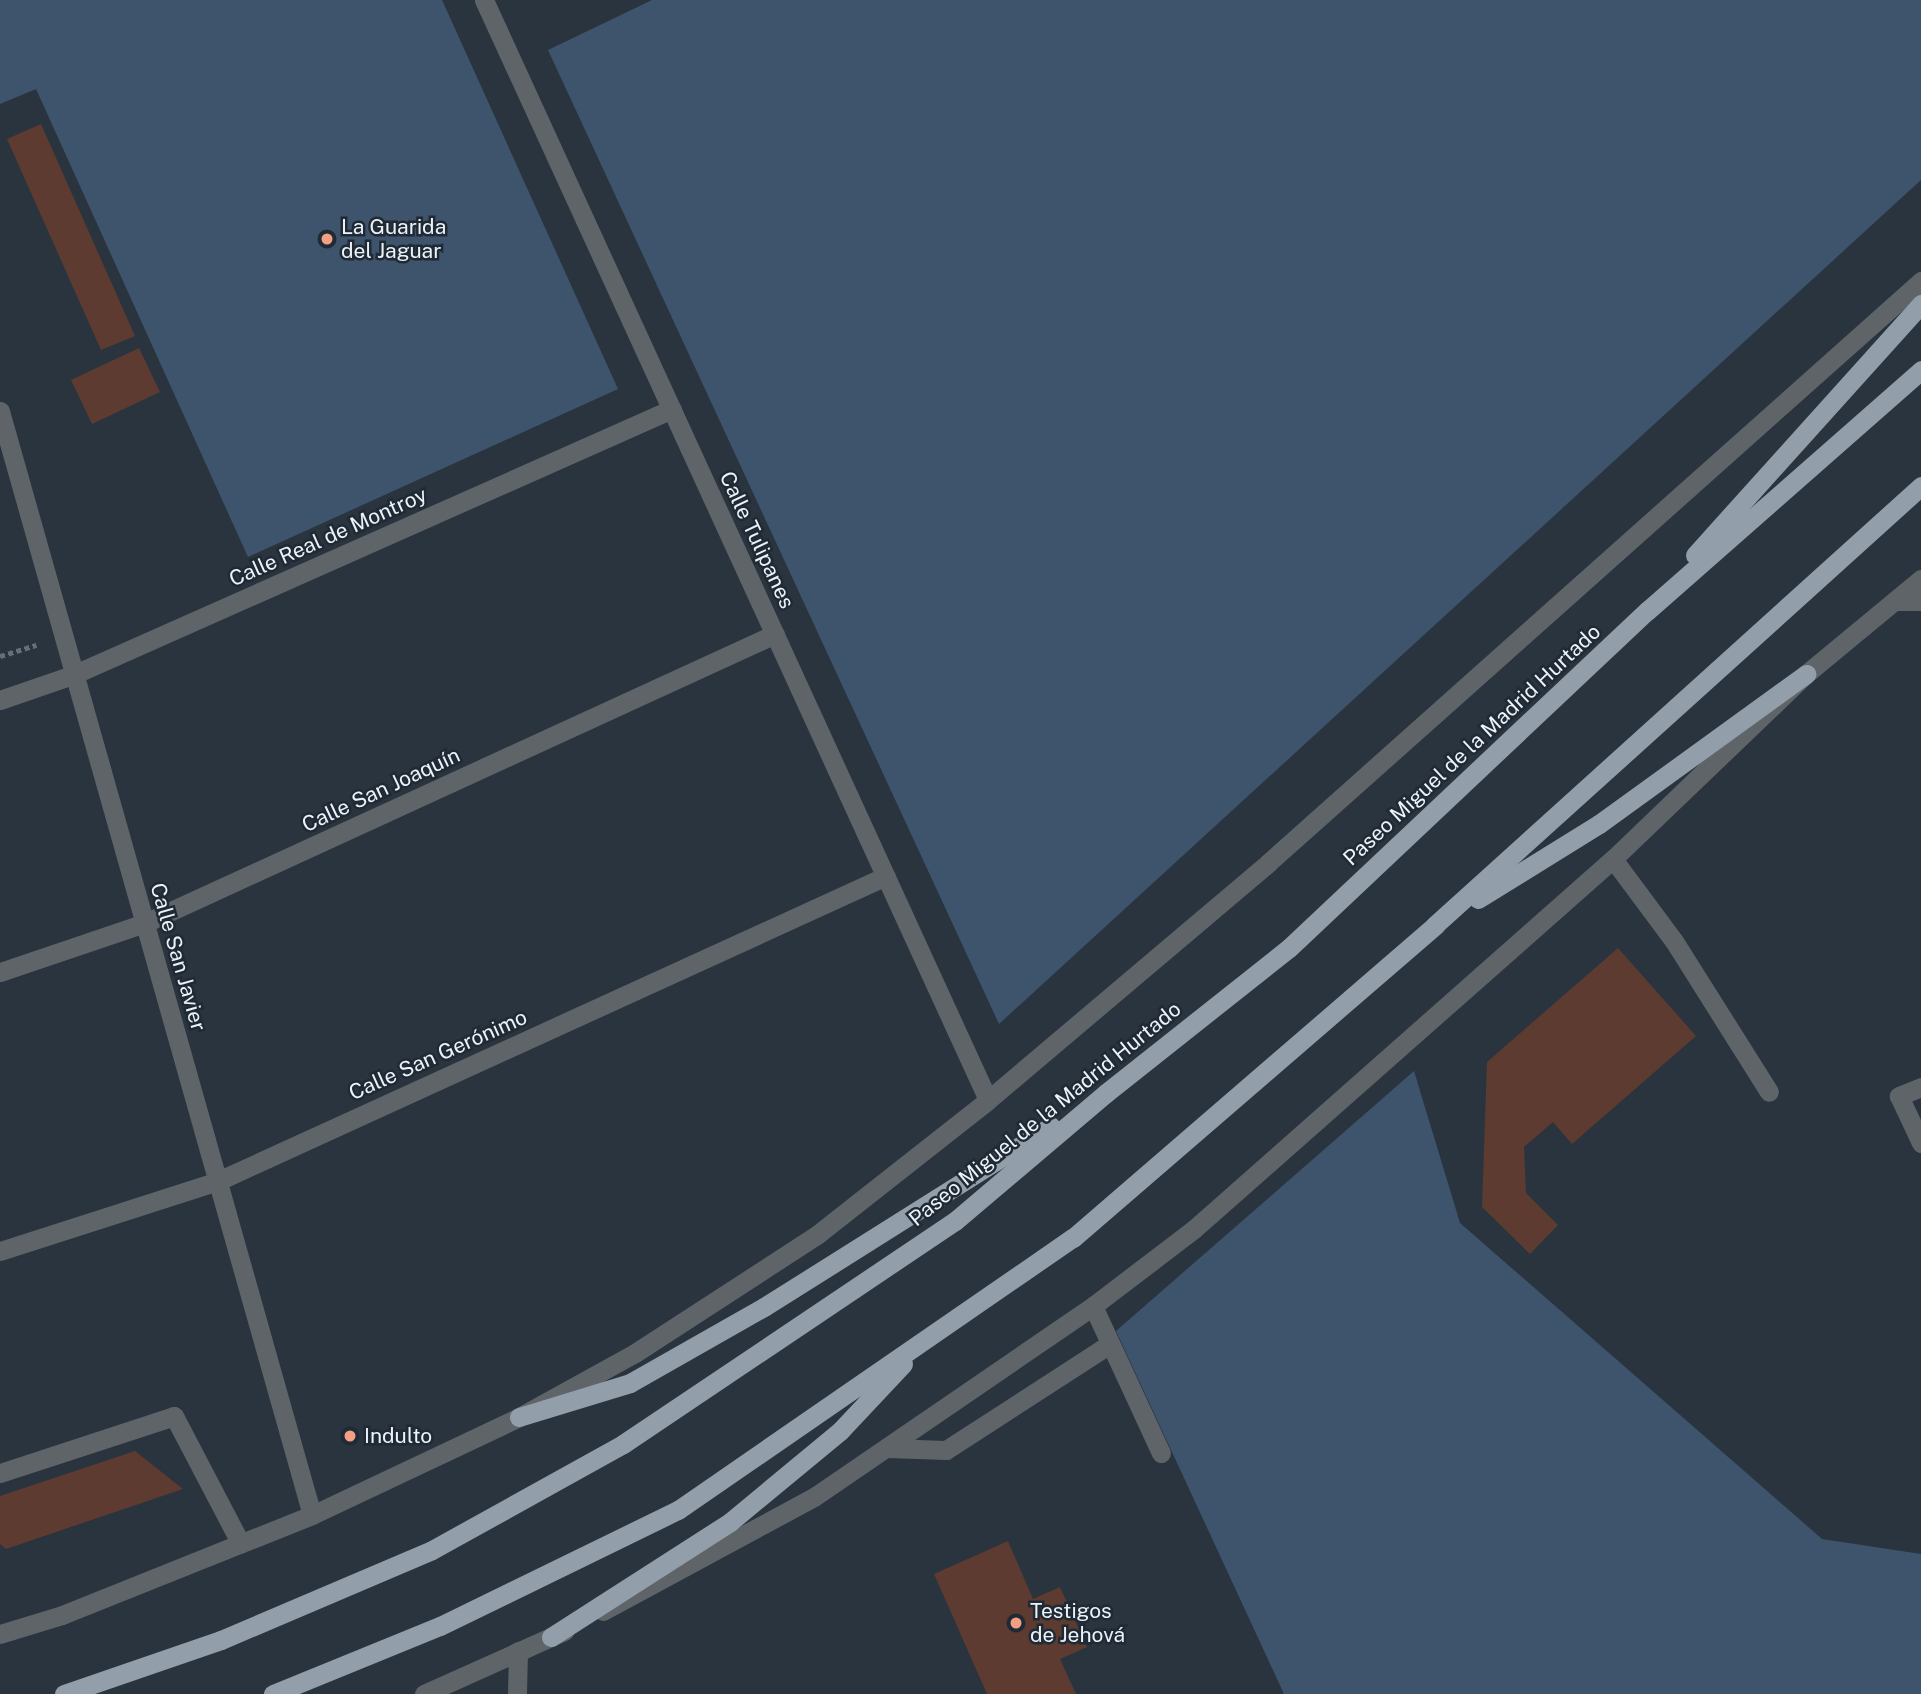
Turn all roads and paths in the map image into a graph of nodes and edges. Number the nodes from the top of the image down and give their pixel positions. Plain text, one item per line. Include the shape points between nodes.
1 (484, 0) edge
2 (1921, 281) edge
3 (1921, 303) edge
4 (1921, 370) edge
5 (671, 409) junction
6 (1, 416) edge
7 (1921, 486) edge
8 (1921, 579) edge
9 (1897, 601) junction
10 (1921, 601) edge
11 (1647, 611) junction
12 (775, 635) junction
13 (45, 639) dead end
14 (0, 656) edge
15 (75, 674) junction
16 (1806, 674) junction
17 (0, 700) edge
18 (1613, 859) junction
19 (886, 876) junction
20 (145, 923) junction
21 (1435, 925) junction
22 (0, 972) edge
23 (1921, 1087) edge
24 (1769, 1092) dead end
25 (1106, 1093) junction
26 (988, 1100) junction
27 (1921, 1143) edge
28 (218, 1181) junction
29 (0, 1251) edge
30 (1093, 1306) junction
31 (930, 1336) junction
32 (1110, 1344) junction
33 (519, 1417) junction
34 (887, 1448) junction
35 (1161, 1453) dead end
36 (0, 1473) edge
37 (312, 1515) junction
38 (241, 1544) junction
39 (0, 1634) edge
40 (551, 1637) junction
41 (518, 1651) junction
42 (64, 1694) edge
43 (273, 1694) edge
44 (424, 1694) edge
45 (517, 1694) edge

1 - 5 street, Calle Tulipanes
2 - 26 street via 1268,863
3 - 11 highway via 1821,410
4 - 11 highway, Paseo Miguel de la Madrid Hurtado
5 - 12 street, Calle Tulipanes
5 - 15 street, Calle Real de Montroy
6 - 15 street, Calle San Javier
7 - 21 highway
8 - 9 street
9 - 10 street
9 - 16 street
11 - 25 highway, Paseo Miguel de la Madrid Hurtado via 1289,948
12 - 19 street, Calle Tulipanes
12 - 20 street, Calle San Joaquín
13 - 14 path
15 - 17 street, Calle Real de Montroy
15 - 20 street, Calle San Javier
16 - 18 street
16 - 21 highway via 1599,824
18 - 24 street via 1674,941
18 - 30 street via 1194,1229
19 - 26 street, Calle Tulipanes
19 - 28 street, Calle San Gerónimo
20 - 22 street, Calle San Joaquín
20 - 28 street, Calle San Javier
21 - 31 highway via 1073,1238
23 - 27 street via 1899,1096
25 - 33 highway via 764,1307 631,1383
25 - 42 highway, Paseo Miguel de la Madrid Hurtado via 955,1221 623,1444 432,1550 221,1640
26 - 33 street via 818,1234 635,1353
28 - 29 street, Calle San Gerónimo
28 - 37 street, Calle San Javier
30 - 32 street
30 - 34 street
31 - 40 highway via 840,1431 730,1522
31 - 43 highway via 678,1510 440,1626
32 - 34 street via 946,1450
32 - 35 street
33 - 37 street
34 - 40 street via 814,1497 662,1583
36 - 38 street via 173,1416
37 - 38 street
38 - 39 street via 62,1615
40 - 41 street
41 - 44 street
41 - 45 street

